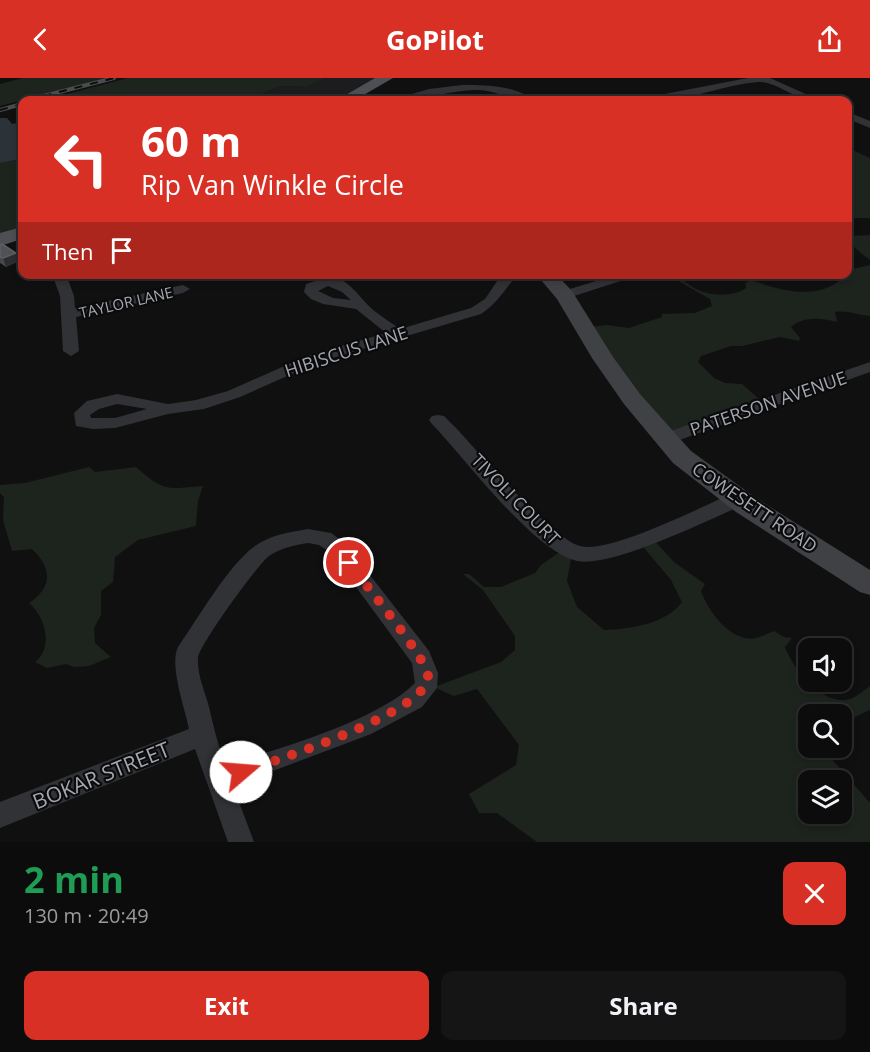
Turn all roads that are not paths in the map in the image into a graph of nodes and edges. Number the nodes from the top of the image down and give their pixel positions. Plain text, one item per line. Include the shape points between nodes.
1 (386, 78) edge
2 (762, 78) edge
3 (352, 96) edge
4 (411, 96) edge
5 (517, 96) edge
6 (670, 96) edge
7 (805, 96) edge
8 (852, 117) edge
9 (870, 125) edge
10 (18, 235) edge
11 (0, 240) edge
12 (61, 279) edge
13 (505, 279) edge
14 (550, 279) edge
15 (619, 279) edge
16 (183, 289) dead end
17 (565, 296) junction
18 (360, 305) dead end
19 (70, 314) junction
20 (397, 334) junction
21 (71, 351) dead end
22 (870, 367) edge
23 (168, 409) dead end
24 (438, 420) dead end
25 (665, 439) junction
26 (738, 499) junction
27 (870, 584) edge
28 (202, 735) junction
29 (219, 779) junction
30 (0, 815) edge
31 (242, 842) edge

1 - 3 main road
2 - 6 street
2 - 7 street
4 - 5 street via 466,86
8 - 9 street
10 - 11 main road
12 - 19 street
13 - 20 street, HIBISCUS LANE via 490,302 476,311
14 - 17 main road, COWESETT ROAD
15 - 17 street
16 - 19 street, TAYLOR LANE
17 - 25 main road, COWESETT ROAD via 603,358
18 - 20 street
19 - 21 street
20 - 23 street, HIBISCUS LANE via 313,359 234,394
22 - 25 street, PATERSON AVENUE
24 - 26 street, TIVOLI COURT via 536,525 562,547 580,555 607,551 656,534
25 - 26 main road, COWESETT ROAD via 682,457
26 - 27 main road, COWESETT ROAD
28 - 29 street
28 - 29 street via 186,654 242,572 262,551 288,539 324,538 338,548 421,658 428,677 424,690 409,702 307,751
28 - 30 street, BOKAR STREET
29 - 31 street

